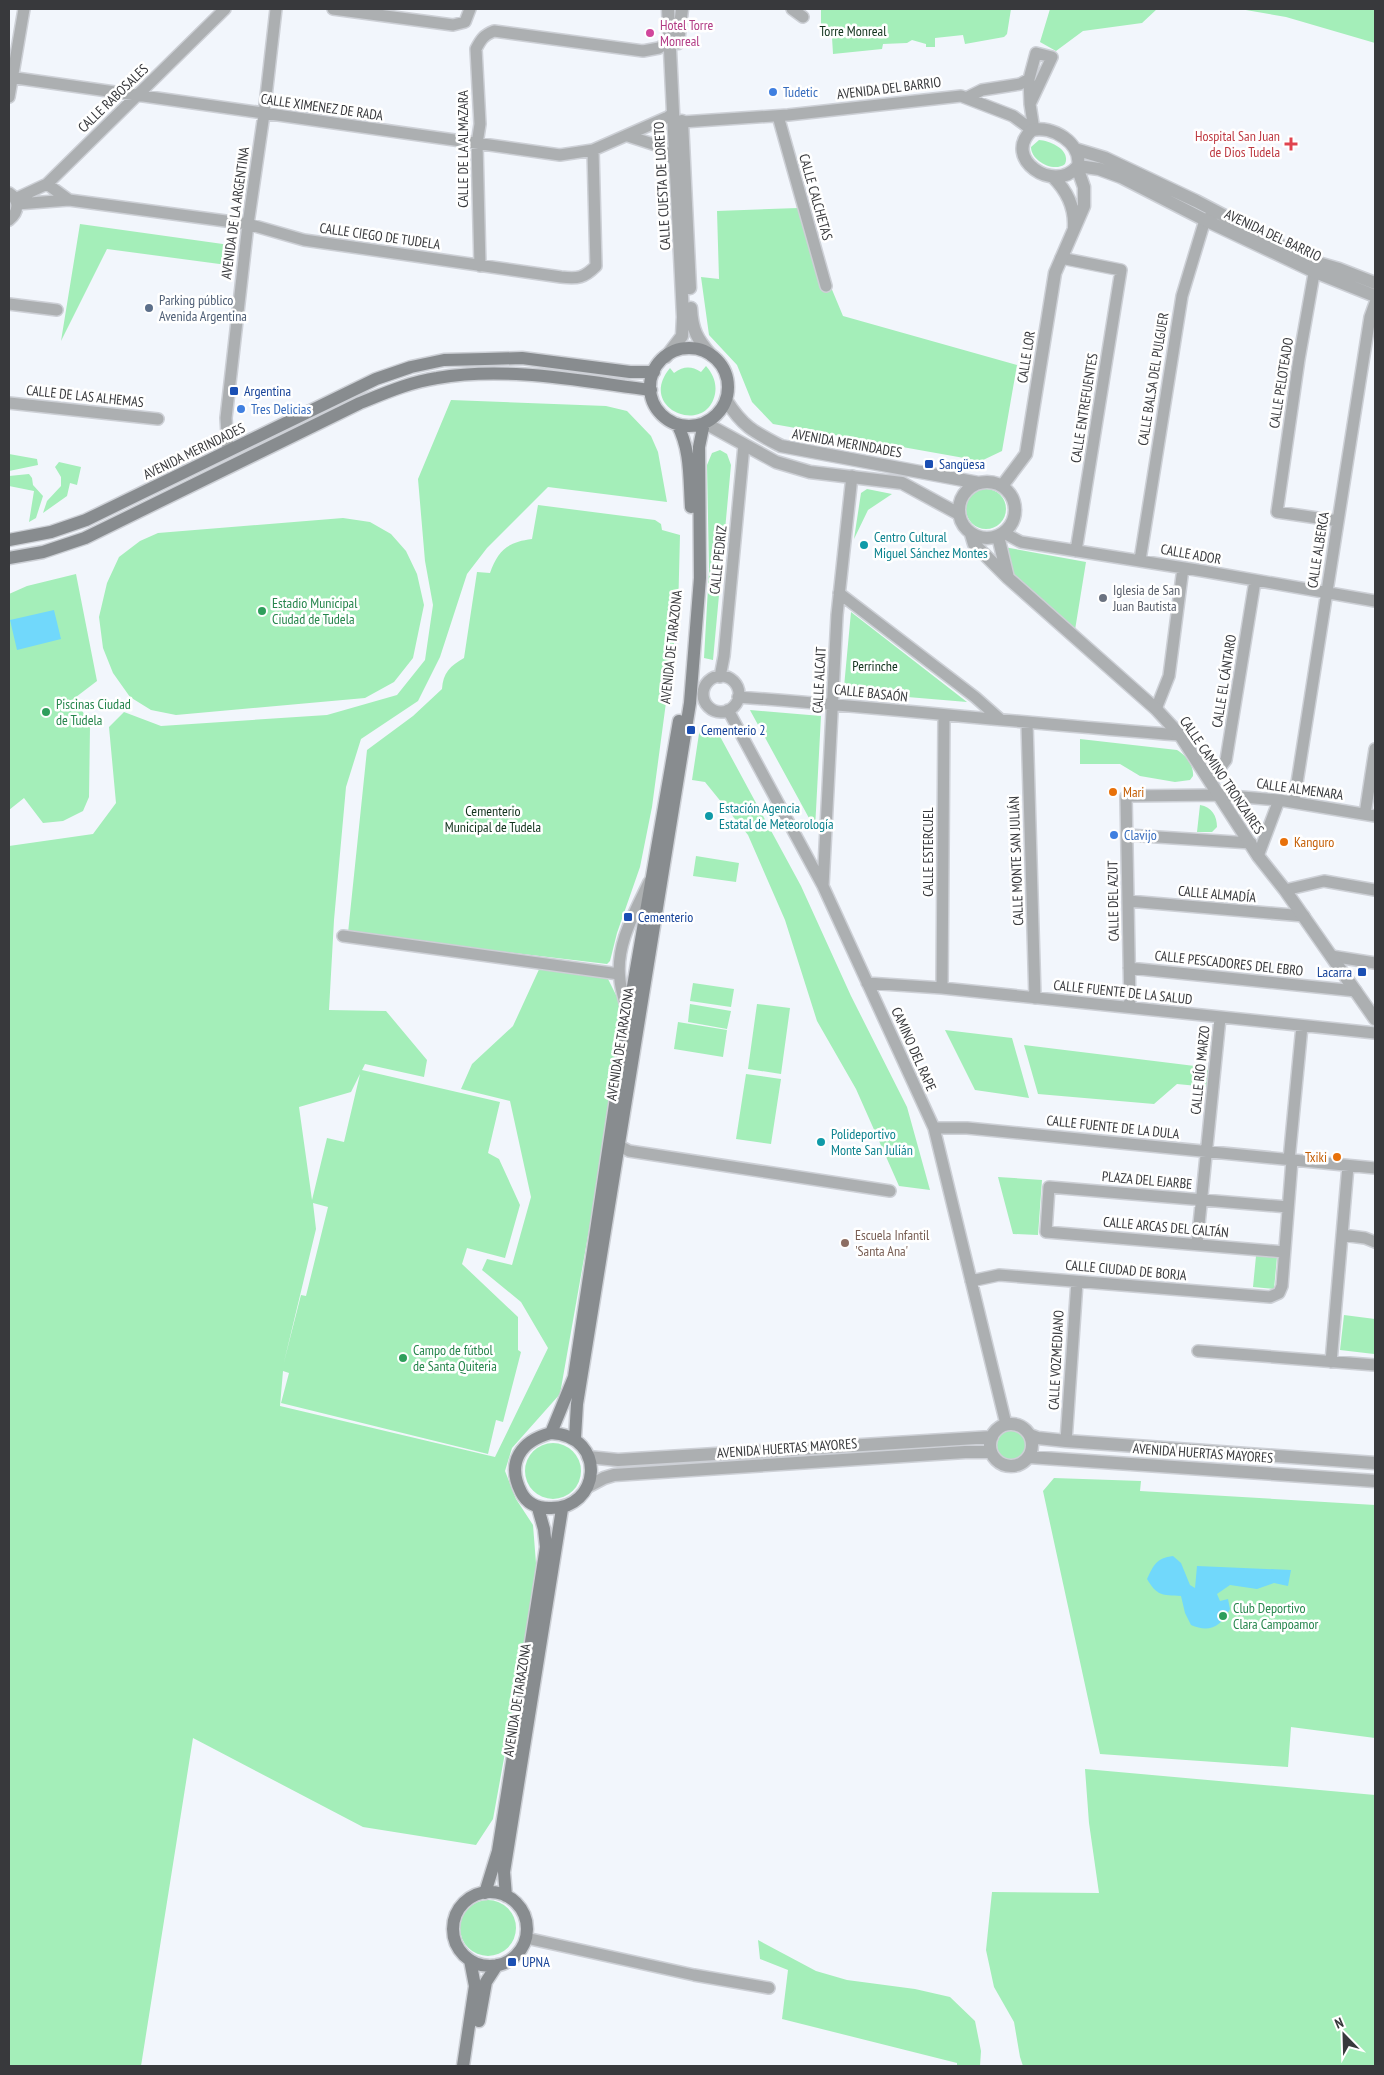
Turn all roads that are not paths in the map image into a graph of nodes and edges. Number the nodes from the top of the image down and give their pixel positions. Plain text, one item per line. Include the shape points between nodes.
1 (24, 9) edge
2 (225, 9) edge
3 (276, 9) edge
4 (333, 9) edge
5 (470, 9) edge
6 (668, 9) edge
7 (682, 9) edge
8 (792, 9) edge
9 (803, 17) dead end
10 (671, 40) junction
11 (10, 78) edge
12 (1029, 79) junction
13 (138, 95) junction
14 (9, 97) edge
15 (968, 97) junction
16 (1030, 104) junction
17 (264, 114) junction
18 (778, 116) junction
19 (678, 117) junction
20 (1033, 130) junction
21 (628, 136) junction
22 (477, 144) junction
23 (1075, 149) junction
24 (593, 150) junction
25 (675, 161) junction
26 (1077, 167) junction
27 (1053, 177) junction
28 (48, 184) junction
29 (14, 198) edge
30 (69, 200) junction
31 (1218, 214) junction
32 (9, 220) edge
33 (1205, 220) junction
34 (248, 224) junction
35 (1074, 229) junction
36 (1061, 258) junction
37 (480, 266) junction
38 (1313, 266) junction
39 (1375, 283) edge
40 (826, 286) dead end
41 (1375, 296) edge
42 (1375, 303) edge
43 (9, 304) edge
44 (57, 310) dead end
45 (711, 355) junction
46 (666, 357) junction
47 (654, 372) junction
48 (651, 390) junction
49 (726, 400) junction
50 (9, 403) edge
51 (158, 419) dead end
52 (704, 423) junction
53 (677, 424) junction
54 (744, 446) junction
55 (228, 451) junction
56 (852, 476) junction
57 (979, 483) junction
58 (1002, 486) junction
59 (959, 514) junction
60 (1338, 521) junction
61 (971, 534) junction
62 (1001, 535) junction
63 (9, 540) edge
64 (1076, 551) junction
65 (9, 558) edge
66 (1140, 560) junction
67 (1183, 568) junction
68 (1008, 578) junction
69 (1255, 580) junction
70 (839, 593) junction
71 (1327, 594) junction
72 (1375, 601) edge
73 (693, 672) junction
74 (717, 677) junction
75 (738, 697) junction
76 (832, 704) junction
77 (1156, 709) junction
78 (688, 710) junction
79 (712, 710) junction
80 (728, 710) junction
81 (944, 715) junction
82 (1001, 720) junction
83 (1027, 723) junction
84 (1180, 736) junction
85 (1375, 749) edge
86 (1210, 781) junction
87 (1220, 795) junction
88 (1280, 800) junction
89 (1294, 802) junction
90 (1370, 815) edge
91 (1127, 835) junction
92 (1250, 843) junction
93 (1258, 856) junction
94 (652, 873) junction
95 (823, 886) junction
96 (1285, 890) junction
97 (1375, 890) edge
98 (1128, 901) junction
99 (1304, 916) junction
100 (343, 936) dead end
101 (1331, 956) junction
102 (1375, 963) edge
103 (1129, 968) junction
104 (619, 974) junction
105 (867, 983) junction
106 (942, 988) junction
107 (1356, 991) junction
108 (1035, 998) junction
109 (1130, 1007) junction
110 (628, 1018) junction
111 (1220, 1018) junction
112 (1375, 1019) edge
113 (1302, 1026) junction
114 (1375, 1033) edge
115 (934, 1128) junction
116 (618, 1145) junction
117 (1207, 1152) junction
118 (1290, 1160) junction
119 (1348, 1166) junction
120 (1375, 1168) edge
121 (890, 1191) dead end
122 (1202, 1200) junction
123 (1288, 1207) junction
124 (1046, 1232) joint
125 (1342, 1234) junction
126 (1375, 1242) edge
127 (1197, 1244) junction
128 (1284, 1252) junction
129 (971, 1280) junction
130 (1077, 1282) junction
131 (1198, 1351) dead end
132 (1331, 1362) junction
133 (1375, 1365) edge
134 (1006, 1424) junction
135 (552, 1433) junction
136 (1030, 1435) junction
137 (992, 1437) junction
138 (575, 1438) junction
139 (1066, 1441) junction
140 (991, 1452) junction
141 (588, 1457) junction
142 (1029, 1457) junction
143 (1375, 1463) edge
144 (1375, 1481) edge
145 (587, 1488) junction
146 (538, 1508) junction
147 (562, 1509) junction
148 (485, 1893) junction
149 (506, 1896) junction
150 (526, 1938) junction
151 (470, 1960) junction
152 (497, 1966) junction
153 (769, 1988) dead end
154 (463, 2066) edge
155 (472, 2066) edge

1 - 11 street
2 - 13 street, CALLE RABOSALES
3 - 17 street, AVENIDA DE LA ARGENTINA
4 - 5 street via 453,26 465,22
6 - 10 street, CALLE CUESTA DE LORETO
7 - 19 street, CALLE CUESTA DE LORETO via 678,36
8 - 9 street
10 - 19 street, CALLE CUESTA DE LORETO
10 - 22 street, CALLE DE LA ALMAZARA via 658,48 643,51 494,31 486,34 476,49 480,124
11 - 13 street, CALLE XIMENEZ DE RADA
11 - 14 street
12 - 15 street via 1020,84 982,90
12 - 16 street
12 - 16 street via 1036,53 1052,57
13 - 17 street, CALLE XIMENEZ DE RADA
13 - 28 street, CALLE RABOSALES
15 - 18 street, AVENIDA DEL BARRIO via 951,96
15 - 20 street, AVENIDA DEL BARRIO via 1013,116
16 - 20 street
17 - 22 street, CALLE XIMENEZ DE RADA
17 - 34 street, AVENIDA DE LA ARGENTINA
18 - 19 street, AVENIDA DEL BARRIO
18 - 40 street, CALLE CALCHETAS
19 - 21 street, CALLE XIMENEZ DE RADA via 668,117
19 - 25 street, CALLE CUESTA DE LORETO
19 - 45 street, CALLE CUESTA DE LORETO via 691,324
20 - 23 street via 1046,130 1061,136
20 - 27 street via 1022,149 1026,160 1040,173
21 - 24 street, CALLE XIMENEZ DE RADA
21 - 25 street via 659,146
22 - 24 street, CALLE XIMENEZ DE RADA via 560,155
22 - 37 street, CALLE DE LA ALMAZARA
23 - 26 street
23 - 31 street, AVENIDA DEL BARRIO via 1105,158
24 - 37 street, CALLE CIEGO DE TUDELA via 596,266 587,276 567,277
25 - 46 street, CALLE CUESTA DE LORETO via 683,317 682,336
26 - 27 street via 1067,176
26 - 33 street, AVENIDA DEL BARRIO via 1099,169 1121,177
26 - 35 street, CALLE LOR via 1084,187 1084,200
27 - 35 street via 1063,187 1071,203
28 - 29 street, CALLE RABOSALES
28 - 30 street, CALLE CIEGO DE TUDELA
29 - 30 street
29 - 32 street via 17,210
30 - 34 street, CALLE CIEGO DE TUDELA
31 - 33 street
31 - 38 street, AVENIDA DEL BARRIO
33 - 38 street, AVENIDA DEL BARRIO
33 - 66 street, CALLE BALSA DEL PULGUER via 1182,296
34 - 37 street, CALLE CIEGO DE TUDELA via 304,240
34 - 55 street, AVENIDA DE LA ARGENTINA via 226,418
35 - 36 street, CALLE LOR
36 - 58 street, CALLE LOR via 1055,273 1026,454
36 - 64 street, CALLE ENTREFUENTES via 1121,270
38 - 39 street, AVENIDA DEL BARRIO via 1339,269
38 - 41 street, AVENIDA DEL BARRIO
38 - 60 street, CALLE PELOTEADO via 1277,512
42 - 60 street, CALLE ALBERCA via 1370,317
43 - 44 street
45 - 46 main road via 687,348
45 - 49 main road via 726,375
46 - 47 main road
47 - 48 main road
47 - 55 main road, AVENIDA MERINDADES via 630,372 522,358 444,360 376,379
48 - 53 main road via 659,411
48 - 65 main road via 503,373 436,378 398,387 86,538 43,552
49 - 52 main road via 718,414
49 - 57 street, AVENIDA MERINDADES via 742,423 781,446
50 - 51 street, CALLE DE LAS ALHEMAS
52 - 53 main road
52 - 54 street
52 - 73 main road, AVENIDA DE TARAZONA via 699,446 700,578
53 - 94 main road, AVENIDA DE TARAZONA via 685,438 688,458 692,518 691,604 678,725
54 - 56 street via 776,462 810,472
54 - 74 street, CALLE PEDRIZ via 724,656
55 - 63 main road, AVENIDA MERINDADES via 86,520 51,532
56 - 59 street via 902,483
56 - 70 street, CALLE ALCAIT
57 - 58 street via 991,482
57 - 59 street via 964,495
58 - 62 street via 1014,500 1016,509 1011,526
59 - 61 street
60 - 71 street, CALLE ALBERCA
61 - 62 street via 984,538
61 - 68 street, CALLE CAMINO TRONZAIRES via 974,544
62 - 64 street, CALLE ADOR via 1021,542
62 - 68 street
64 - 66 street, CALLE ADOR
66 - 67 street, CALLE ADOR
67 - 69 street, CALLE ADOR
67 - 77 street via 1169,676
68 - 77 street, CALLE CAMINO TRONZAIRES
69 - 71 street, CALLE ADOR
69 - 86 street, CALLE EL CÁNTARO via 1226,760
70 - 76 street, CALLE ALCAIT
70 - 82 street via 975,696
71 - 72 street, CALLE ADOR
71 - 89 street, CALLE ALBERCA
73 - 74 street, AVENIDA DE TARAZONA
73 - 78 main road, AVENIDA DE TARAZONA
74 - 75 street, AVENIDA DE TARAZONA via 734,682
74 - 79 street via 706,685 703,696
75 - 76 street, CALLE BASAÓN
75 - 80 street
76 - 81 street, CALLE BASAÓN
76 - 95 street, CALLE ALCAIT
77 - 84 street, CALLE CAMINO TRONZAIRES
78 - 79 street, AVENIDA DE TARAZONA
78 - 116 main road, AVENIDA DE TARAZONA
79 - 80 street, AVENIDA DE TARAZONA
80 - 95 street, CAMINO DEL RAPE
81 - 82 street, CALLE BASAÓN
81 - 106 street, CALLE ESTERCUEL
82 - 83 street, CALLE BASAÓN
83 - 84 street, CALLE BASAÓN
83 - 108 street, CALLE MONTE SAN JULIÁN
84 - 86 street, CALLE CAMINO TRONZAIRES
85 - 90 street
86 - 87 street, CALLE CAMINO TRONZAIRES
87 - 88 street, CALLE ALMENARA
87 - 91 street, CALLE DEL AZUT via 1126,797
87 - 92 street, CALLE CAMINO TRONZAIRES
88 - 89 street, CALLE ALMENARA
88 - 93 street
89 - 90 street, CALLE ALMENARA
91 - 92 street
91 - 98 street, CALLE DEL AZUT
92 - 93 street, CALLE CAMINO TRONZAIRES
93 - 96 street, CALLE CAMINO TRONZAIRES
94 - 104 street, AVENIDA DE TARAZONA via 628,926
94 - 110 main road, AVENIDA DE TARAZONA
95 - 105 street, CAMINO DEL RAPE
96 - 97 street via 1324,881
96 - 99 street, CALLE CAMINO TRONZAIRES
98 - 99 street, CALLE ALMADÍA
98 - 103 street, CALLE DEL AZUT
99 - 101 street, CALLE CAMINO TRONZAIRES
100 - 104 street, AVENIDA DE TARAZONA
101 - 102 street
101 - 107 street, CALLE CAMINO TRONZAIRES
103 - 107 street, CALLE PESCADORES DEL EBRO
103 - 109 street, CALLE DEL AZUT
104 - 110 street, AVENIDA DE TARAZONA
105 - 106 street, CALLE FUENTE DE LA SALUD
105 - 115 street, CAMINO DEL RAPE
106 - 108 street, CALLE FUENTE DE LA SALUD
107 - 112 street, CALLE CAMINO TRONZAIRES
108 - 109 street, CALLE FUENTE DE LA SALUD
109 - 111 street, CALLE FUENTE DE LA SALUD
110 - 135 main road, AVENIDA DE TARAZONA via 574,1377
111 - 113 street, CALLE FUENTE DE LA SALUD
111 - 117 street, CALLE RÍO MARZO
113 - 114 street, CALLE FUENTE DE LA SALUD
113 - 118 street
115 - 117 street, CALLE FUENTE DE LA DULA via 967,1128
115 - 129 street, CAMINO DEL RAPE
116 - 121 street via 629,1151
116 - 138 main road, AVENIDA DE TARAZONA via 577,1404
117 - 118 street, CALLE FUENTE DE LA DULA
117 - 122 street, CALLE RÍO MARZO
118 - 119 street, CALLE FUENTE DE LA DULA
118 - 123 street
119 - 120 street, CALLE FUENTE DE LA DULA
119 - 125 street
122 - 123 street, PLAZA DEL EJARBE
122 - 124 street, PLAZA DEL EJARBE via 1049,1186
122 - 127 street, CALLE RÍO MARZO
123 - 128 street
124 - 127 street, CALLE ARCAS DEL CALTÁN
125 - 126 street
125 - 132 street
127 - 128 street, CALLE ARCAS DEL CALTÁN
128 - 130 street, CALLE CIUDAD DE BORJA via 1282,1286 1270,1297
129 - 130 street, CALLE CIUDAD DE BORJA via 999,1275
129 - 134 street, CAMINO DEL RAPE
130 - 139 street, CALLE VOZMEDIANO
131 - 132 street
132 - 133 street
134 - 136 street, AVENIDA HUERTAS MAYORES via 1020,1425
134 - 137 street
135 - 138 main road via 564,1433
135 - 146 main road via 536,1437 517,1458 518,1487 523,1496
136 - 139 street, AVENIDA HUERTAS MAYORES
136 - 142 street via 1033,1446
137 - 140 street
137 - 141 street, AVENIDA HUERTAS MAYORES via 613,1461
138 - 141 main road via 584,1446
139 - 143 street, AVENIDA HUERTAS MAYORES
140 - 142 street, AVENIDA HUERTAS MAYORES via 999,1463 1006,1466 1019,1465
140 - 145 street, AVENIDA HUERTAS MAYORES via 619,1474
141 - 145 main road via 591,1477
142 - 144 street, AVENIDA HUERTAS MAYORES
145 - 147 main road
146 - 147 main road
146 - 148 main road, AVENIDA DE TARAZONA via 546,1547 498,1851
147 - 149 main road, AVENIDA DE TARAZONA via 504,1872
148 - 149 main road
148 - 151 main road via 463,1904 453,1927 461,1952
149 - 150 main road via 524,1914
150 - 152 main road via 520,1951
150 - 153 street
151 - 152 main road via 483,1966
151 - 154 main road via 475,1986
152 - 155 main road via 486,1982

